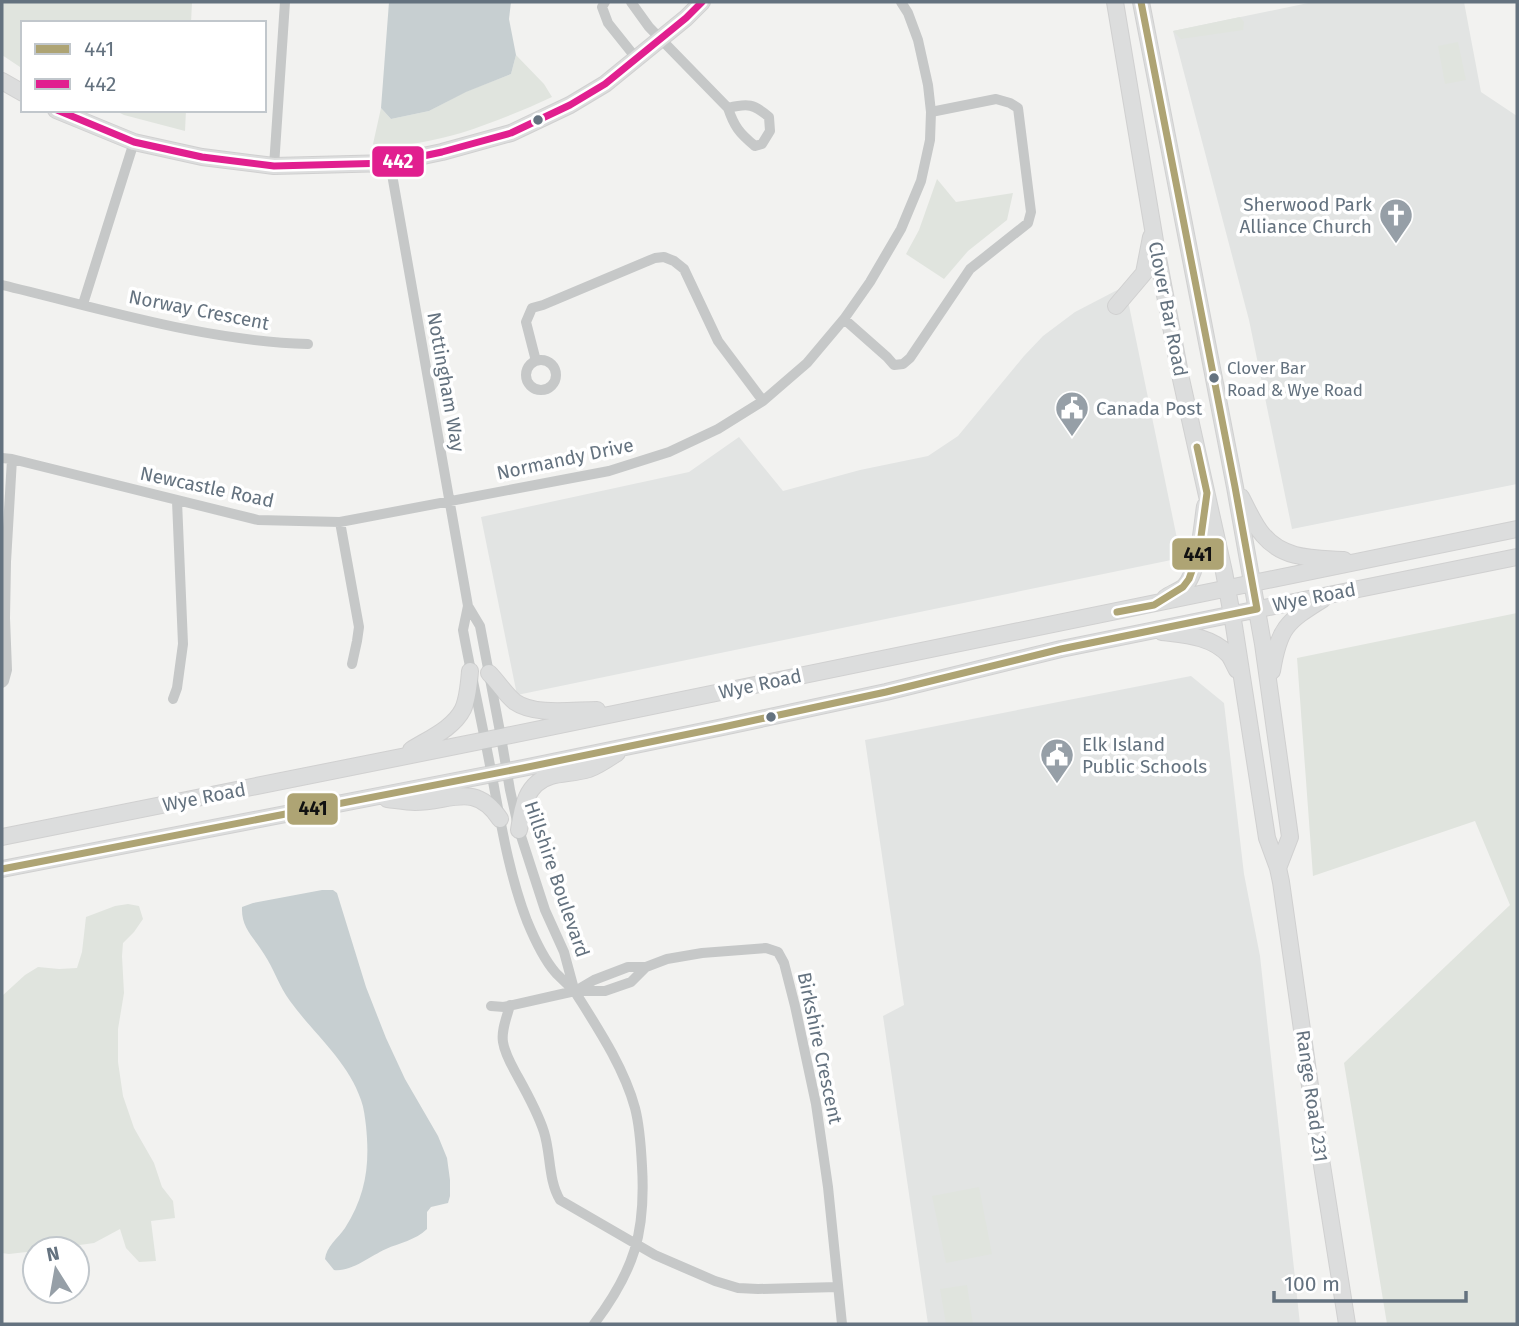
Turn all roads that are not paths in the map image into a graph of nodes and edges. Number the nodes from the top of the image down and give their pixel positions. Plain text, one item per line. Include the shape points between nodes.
1 (285, 2) edge
2 (605, 2) edge
3 (631, 2) edge
4 (702, 2) edge
5 (901, 2) edge
6 (1115, 2) edge
7 (1141, 2) edge
8 (660, 38) junction
9 (636, 58) junction
10 (2, 81) edge
11 (21, 92) edge
12 (728, 108) dead end
13 (62, 112) edge
14 (930, 112) junction
15 (134, 142) junction
16 (390, 163) junction
17 (274, 166) junction
18 (1152, 228) junction
19 (2, 285) edge
20 (83, 304) junction
21 (1116, 306) dead end
22 (844, 319) junction
23 (309, 344) dead end
24 (536, 361) dead end
25 (763, 401) junction
26 (7, 459) edge
27 (1235, 487) junction
28 (1207, 493) junction
29 (177, 501) junction
30 (449, 502) junction
31 (340, 522) junction
32 (1517, 529) edge
33 (1517, 557) edge
34 (1364, 562) junction
35 (1252, 584) junction
36 (1227, 589) junction
37 (1332, 594) junction
38 (1154, 605) junction
39 (468, 606) junction
40 (1257, 609) junction
41 (1231, 614) junction
42 (1146, 630) junction
43 (352, 664) dead end
44 (470, 671) junction
45 (489, 673) junction
46 (1243, 681) junction
47 (2, 682) edge
48 (1270, 687) junction
49 (173, 699) dead end
50 (631, 710) junction
51 (493, 739) junction
52 (629, 746) junction
53 (399, 757) junction
54 (499, 772) junction
55 (371, 798) junction
56 (500, 819) junction
57 (519, 830) junction
58 (2, 837) edge
59 (1278, 868) junction
60 (2, 869) edge
61 (575, 991) junction
62 (510, 1005) junction
63 (491, 1006) dead end
64 (637, 1244) junction
65 (838, 1287) junction
66 (593, 1324) edge
67 (842, 1324) edge
68 (1347, 1324) edge

1 - 17 street
2 - 9 street via 602,7 608,23
3 - 8 street
4 - 8 main road
5 - 14 street, Normandy Drive via 918,40
6 - 18 main road, Clover Bar Road
7 - 27 main road, Clover Bar Road
8 - 9 main road
8 - 12 street
9 - 16 main road via 605,84 533,124
10 - 11 main road
13 - 15 main road
14 - 22 street, Normandy Drive via 930,140 920,181 901,229
14 - 22 street via 996,99 1018,108 1031,212 1028,223 970,269 910,358 902,363 894,365
15 - 17 main road
15 - 20 street
16 - 17 main road
16 - 30 street, Nottingham Way
18 - 21 main road via 1144,273
18 - 28 main road, Clover Bar Road
19 - 20 street, Norway Crescent
20 - 23 street, Norway Crescent via 175,327
22 - 25 street, Normandy Drive via 807,363
24 - 25 street via 526,322 532,308 664,257 684,269 718,341
25 - 30 street, Normandy Drive via 669,452 609,471
26 - 29 street, Newcastle Road
26 - 47 street via 7,670
27 - 34 main road via 1262,534 1287,554
27 - 35 main road, Clover Bar Road
28 - 36 main road, Clover Bar Road
28 - 38 main road via 1199,551 1189,579
29 - 31 street, Newcastle Road via 258,520
29 - 49 street via 183,644
30 - 31 street, Newcastle Road
30 - 39 street, Nottingham Way
31 - 43 street via 359,627
32 - 34 main road, Wye Road
33 - 37 main road, Wye Road
34 - 35 main road, Wye Road
35 - 36 main road, Wye Road
35 - 40 main road, Clover Bar Road
36 - 38 main road, Wye Road
36 - 41 main road, Clover Bar Road
37 - 40 main road, Wye Road
37 - 48 main road via 1299,614 1285,629 1276,647
38 - 50 main road, Wye Road
39 - 44 street, Nottingham Way via 463,630
39 - 45 street, Nottingham Way via 480,626
40 - 41 main road, Wye Road
40 - 48 main road, Range Road 231
41 - 42 main road, Wye Road
41 - 46 main road, Range Road 231
42 - 46 main road via 1206,639 1230,656
42 - 52 main road, Wye Road via 886,692
44 - 51 street, Nottingham Way
44 - 53 main road via 466,701 458,716
45 - 50 main road via 527,708
45 - 51 street, Nottingham Way
46 - 59 main road, Range Road 231 via 1267,838
48 - 59 main road, Range Road 231 via 1290,837
50 - 51 main road, Wye Road
51 - 53 main road, Wye Road
51 - 54 street, Nottingham Way
51 - 54 street, Hillshire Boulevard
52 - 54 main road, Wye Road
52 - 57 main road via 591,769 550,776 537,784 523,807
53 - 58 main road, Wye Road
54 - 55 main road, Wye Road
54 - 56 street, Hillshire Boulevard
54 - 57 street, Hillshire Boulevard
55 - 56 main road via 416,802 471,796 488,804
55 - 60 main road, Wye Road
56 - 61 street, Hillshire Boulevard via 527,920 554,971
57 - 61 street, Hillshire Boulevard
59 - 68 main road, Range Road 231
61 - 62 street, Birkshire Crescent
61 - 64 street, Hillshire Boulevard via 623,1075 635,1108 643,1194
61 - 65 street, Birkshire Crescent via 628,967 646,967 667,959 715,951 766,948 778,952 796,1006 816,1104
62 - 63 street, Birkshire Crescent
62 - 64 street via 503,1041 544,1132 556,1193 567,1205
64 - 65 street via 676,1265 738,1288
64 - 66 street, Hillshire Boulevard via 624,1277
65 - 67 street, Birkshire Crescent

